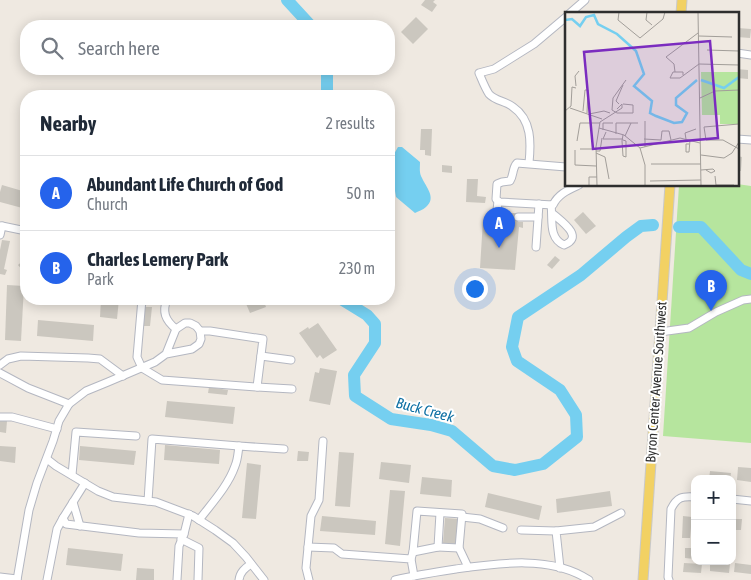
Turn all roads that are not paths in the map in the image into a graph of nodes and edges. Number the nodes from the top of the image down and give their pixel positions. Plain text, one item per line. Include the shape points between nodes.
1 (585, 0) edge
2 (571, 12) edge
3 (565, 18) edge
4 (738, 53) edge
5 (751, 55) edge
6 (738, 139) edge
7 (751, 140) edge
8 (528, 163) junction
9 (565, 167) edge
10 (670, 186) edge
11 (572, 187) edge
12 (498, 201) junction
13 (539, 204) junction
14 (508, 217) dead end
15 (518, 217) dead end
16 (538, 217) junction
17 (1, 226) edge
18 (20, 230) edge
19 (0, 235) edge
20 (536, 247) dead end
21 (751, 299) edge
22 (141, 305) edge
23 (165, 305) edge
24 (176, 329) junction
25 (200, 331) junction
26 (660, 332) junction
27 (166, 354) junction
28 (261, 356) junction
29 (291, 360) dead end
30 (0, 365) edge
31 (142, 368) junction
32 (0, 373) edge
33 (123, 376) junction
34 (257, 386) junction
35 (292, 389) dead end
36 (68, 404) junction
37 (0, 417) edge
38 (57, 429) junction
39 (136, 436) dead end
40 (323, 441) dead end
41 (239, 446) junction
42 (284, 450) dead end
43 (47, 459) junction
44 (72, 475) junction
45 (85, 483) junction
46 (691, 497) edge
47 (736, 499) edge
48 (148, 501) junction
49 (751, 501) edge
50 (73, 502) junction
51 (440, 513) junction
52 (621, 513) dead end
53 (189, 514) junction
54 (462, 517) junction
55 (63, 518) junction
56 (199, 520) junction
57 (80, 526) junction
58 (503, 528) dead end
59 (521, 530) dead end
60 (556, 531) junction
61 (183, 537) junction
62 (308, 547) junction
63 (438, 548) junction
64 (459, 548) junction
65 (412, 556) junction
66 (251, 564) junction
67 (468, 567) junction
68 (560, 568) junction
69 (0, 577) edge
70 (418, 577) edge
71 (579, 578) edge
72 (17, 579) edge
73 (668, 579) edge
74 (47, 580) edge
75 (177, 580) edge
76 (198, 580) edge
77 (239, 580) edge
78 (264, 580) edge
79 (309, 580) edge
80 (395, 580) edge
81 (589, 580) edge
82 (643, 580) edge

1 - 2 street
3 - 8 street via 534,44 494,70 479,73 490,95 513,106 524,118 530,147
4 - 5 street
6 - 7 street
8 - 9 street
8 - 12 street via 517,163 512,179 497,184
10 - 26 main road, Byron Center Avenue Southwest
11 - 13 street via 556,198 552,209
12 - 13 street
12 - 14 street via 497,210
13 - 16 street
15 - 16 street
16 - 20 street
17 - 18 street
17 - 19 street
21 - 26 street via 716,312 689,328
22 - 31 street via 137,357
23 - 24 street via 165,315
24 - 25 street via 190,323
24 - 27 street
25 - 27 street via 199,344 192,349
25 - 28 street via 263,339
26 - 82 main road, Byron Center Avenue Southwest
27 - 31 street
28 - 29 street
28 - 34 street
30 - 33 street via 21,356 100,359
31 - 33 street
31 - 34 street via 162,380
32 - 36 street
33 - 36 street via 86,391
34 - 35 street
36 - 38 street
37 - 38 street
38 - 43 street
39 - 44 street via 76,432
40 - 62 street via 319,500 311,516
41 - 42 street
41 - 48 street via 152,439
41 - 56 street via 236,465 228,481
43 - 44 street
43 - 72 street via 29,510
44 - 45 street
45 - 48 street via 113,496
45 - 50 street
46 - 73 street via 680,497 670,509
47 - 49 street
48 - 53 street
50 - 55 street
50 - 57 street
51 - 54 street via 462,514
51 - 63 street
51 - 65 street via 417,511
52 - 60 street via 594,527
53 - 56 street
53 - 61 street
54 - 58 street via 480,519
54 - 64 street
55 - 57 street via 66,524
55 - 74 street via 57,530
56 - 66 street via 233,544
57 - 61 street
59 - 60 street
60 - 68 street
61 - 75 street via 179,546
61 - 76 street via 199,548
62 - 65 street via 334,548 342,554
62 - 79 street via 306,568
63 - 64 street
63 - 65 street
64 - 67 street
65 - 70 street
66 - 77 street via 244,569
66 - 78 street
67 - 68 street via 525,562
67 - 70 street
68 - 71 street
69 - 72 street
70 - 80 street
71 - 81 street

